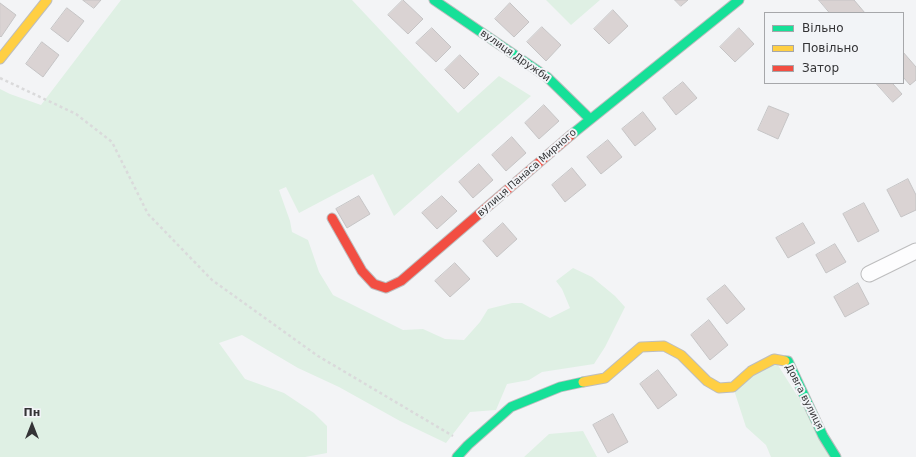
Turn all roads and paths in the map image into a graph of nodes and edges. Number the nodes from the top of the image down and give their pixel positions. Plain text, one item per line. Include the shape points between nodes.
1 (47, 0) edge
2 (434, 0) edge
3 (739, 0) edge
4 (0, 59) edge
5 (0, 78) edge
6 (590, 119) junction
7 (332, 218) dead end
8 (916, 250) edge
9 (869, 274) dead end
10 (468, 445) junction
11 (457, 457) edge
12 (836, 457) edge

1 - 4 street
2 - 6 street, вулиця Дружби via 547,77
3 - 6 street, вулиця Панаса Мирного
5 - 10 path via 76,114 112,142 148,214 212,280 318,356
6 - 7 street, вулиця Панаса Мирного via 401,281 386,288 374,284 362,271
8 - 9 street
10 - 11 street, Довга вулиця
10 - 12 street, Довга вулиця via 511,407 560,387 605,378 641,348 664,346 681,355 707,381 719,388 733,387 751,371 774,359 788,361

